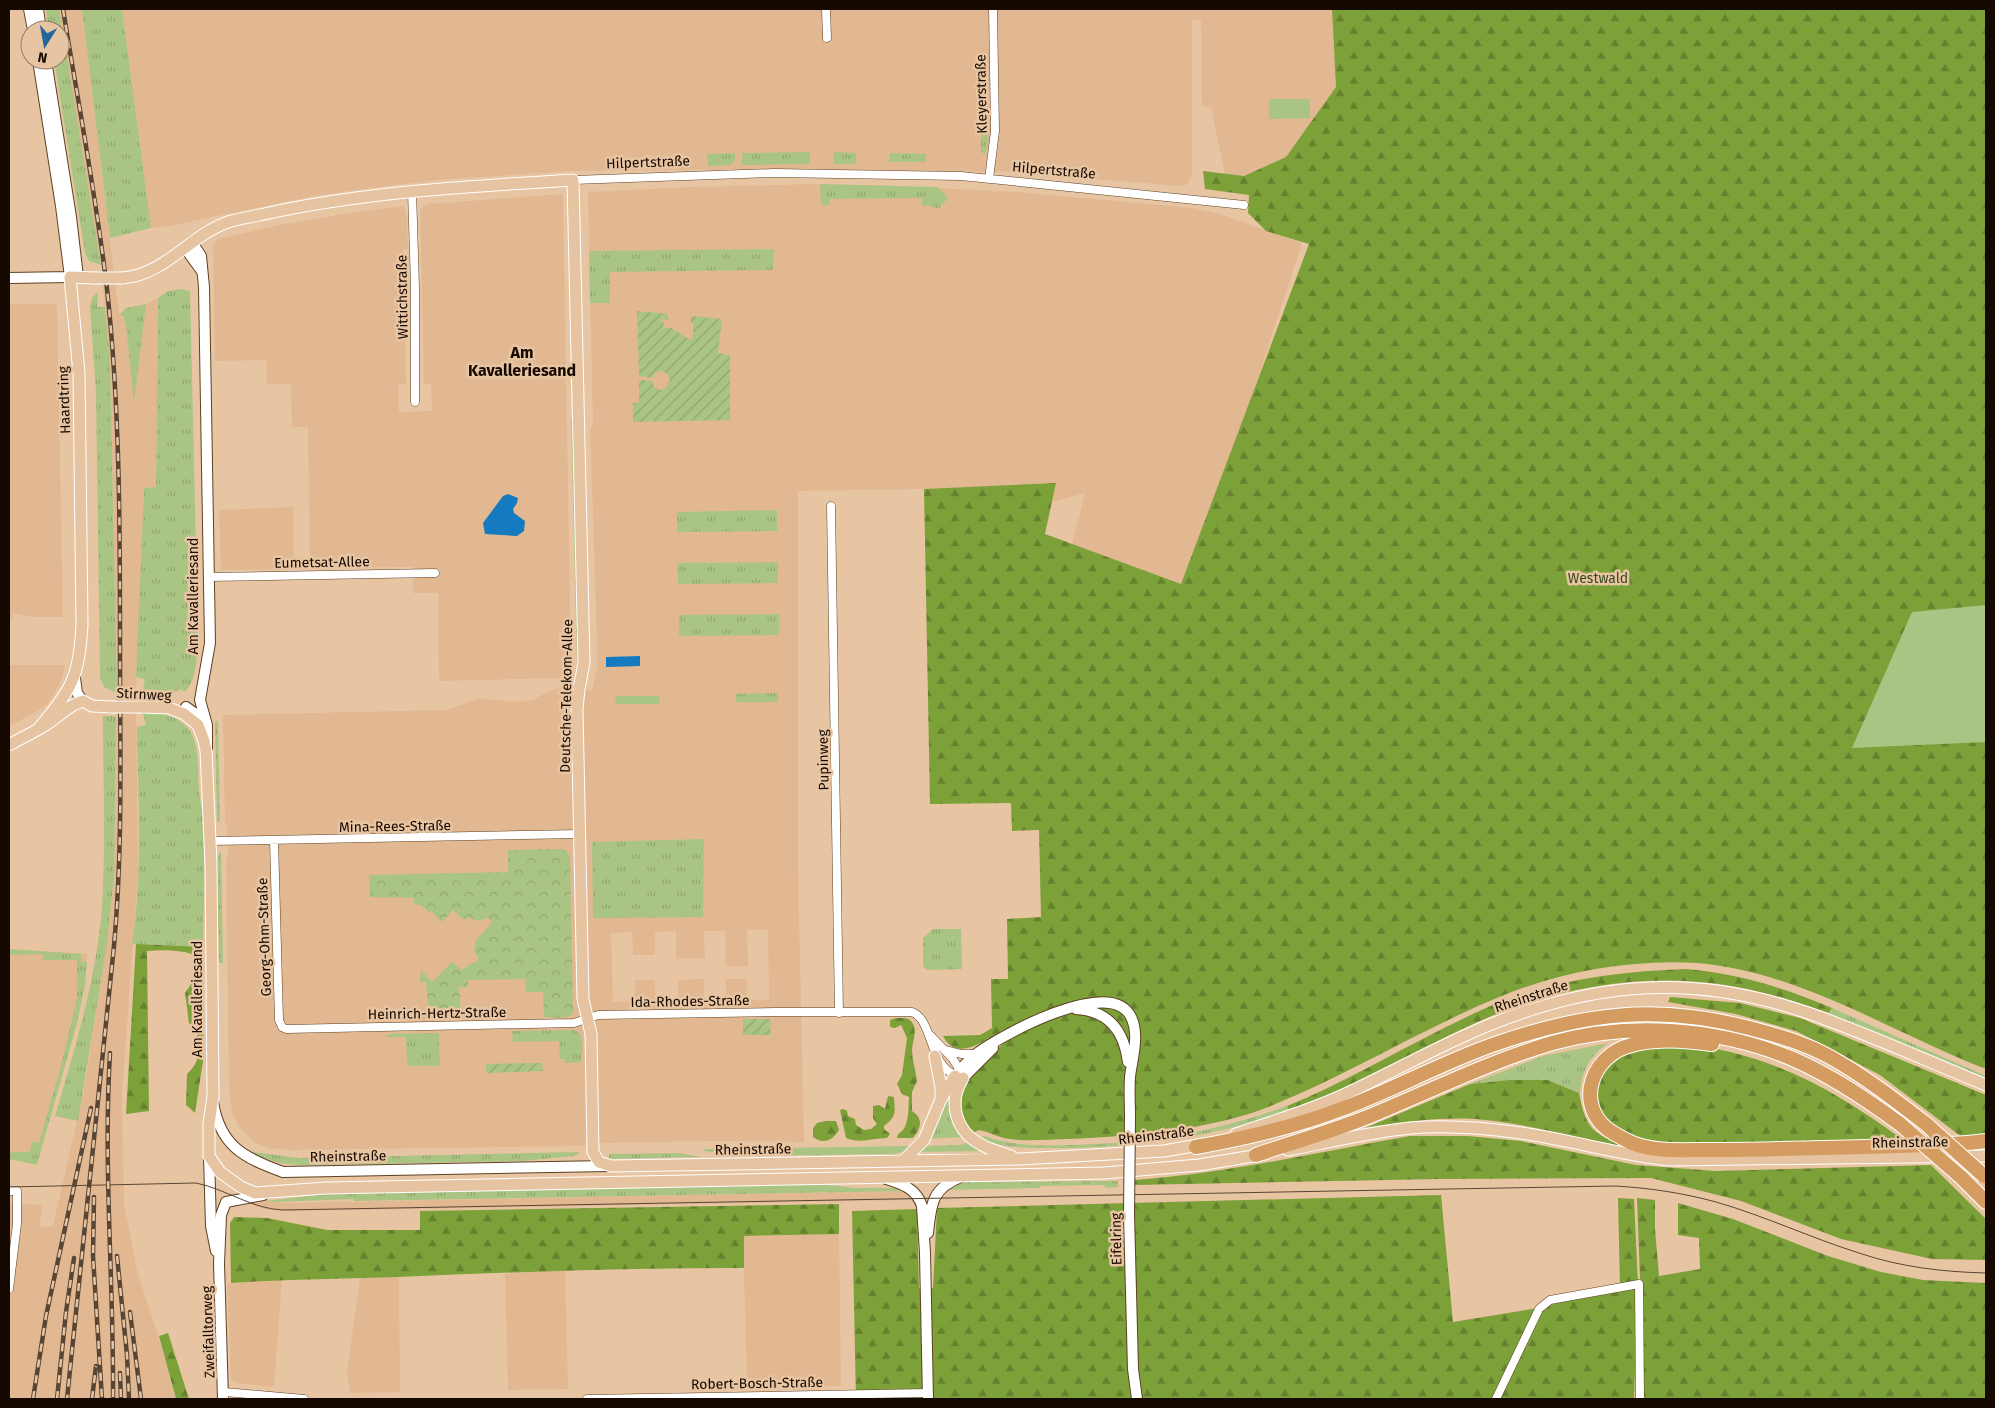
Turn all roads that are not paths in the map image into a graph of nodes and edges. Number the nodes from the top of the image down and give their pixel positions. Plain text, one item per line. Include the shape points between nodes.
1 (826, 9) edge
2 (992, 9) edge
3 (827, 38) dead end
4 (40, 70) edge
5 (48, 70) edge
6 (989, 179) junction
7 (573, 180) junction
8 (412, 191) junction
9 (1244, 205) dead end
10 (188, 245) junction
11 (74, 277) junction
12 (9, 278) edge
13 (415, 402) dead end
14 (831, 506) dead end
15 (435, 573) dead end
16 (208, 577) junction
17 (74, 678) junction
18 (83, 700) junction
19 (200, 700) junction
20 (186, 707) junction
21 (169, 708) junction
22 (38, 729) junction
23 (9, 745) edge
24 (206, 751) junction
25 (580, 834) junction
26 (274, 840) junction
27 (210, 841) junction
28 (1065, 1010) junction
29 (839, 1013) junction
30 (588, 1019) junction
31 (286, 1029) joint
32 (1007, 1036) junction
33 (940, 1052) junction
34 (976, 1054) junction
35 (1792, 1059) junction
36 (959, 1075) junction
37 (1130, 1078) junction
38 (1986, 1085) edge
39 (213, 1096) junction
40 (941, 1099) junction
41 (1986, 1141) edge
42 (1196, 1147) junction
43 (1256, 1155) junction
44 (209, 1156) junction
45 (1986, 1156) edge
46 (1020, 1159) junction
47 (903, 1161) junction
48 (611, 1166) junction
49 (209, 1171) joint
50 (283, 1172) joint
51 (964, 1175) junction
52 (1985, 1177) edge
53 (880, 1178) junction
54 (13, 1191) edge
55 (281, 1191) junction
56 (1986, 1202) edge
57 (222, 1211) joint
58 (925, 1253) junction
59 (219, 1264) junction
60 (9, 1289) edge
61 (223, 1396) edge
62 (927, 1396) edge
63 (850, 1397) edge
64 (304, 1399) edge
65 (587, 1399) edge
66 (632, 1399) edge
67 (1137, 1399) edge
68 (1496, 1399) edge
69 (1640, 1399) edge

1 - 3 street
2 - 6 street, Kleyerstraße via 994,138
4 - 11 main road, Haardtring
5 - 11 main road, Haardtring via 71,217
6 - 7 street, Hilpertstraße via 784,173
6 - 9 street, Hilpertstraße
7 - 8 main road, Hilpertstraße
7 - 25 main road, Deutsche-Telekom-Allee via 584,663 578,696
8 - 10 main road, Hilpertstraße via 322,202 240,219 215,227
8 - 13 street, Wittichstraße
10 - 11 main road, Hilpertstraße, bridge via 157,268 136,276
10 - 16 main road, Am Kavalleriesand via 203,273
11 - 12 main road
11 - 17 main road, Haardtring via 80,420 82,623
14 - 29 street, Pupinweg
15 - 16 street, Eumetsat-Allee
16 - 19 main road, Am Kavalleriesand via 210,643
17 - 18 main road via 75,689
17 - 22 main road, Haardtring via 63,698
18 - 21 main road, Stirnweg, bridge via 92,706
18 - 22 main road, Haardtring
19 - 20 main road
19 - 24 main road, Am Kavalleriesand via 207,725
20 - 21 main road
20 - 24 main road via 202,720
21 - 24 main road, Stirnweg via 198,725
22 - 23 main road, Haardtring
24 - 27 main road, Am Kavalleriesand
25 - 26 street, Mina-Rees-Straße
25 - 30 main road, Deutsche-Telekom-Allee via 583,999
26 - 27 street, Mina-Rees-Straße
26 - 31 street, Georg-Ohm-Straße via 279,1020
27 - 39 main road, Am Kavalleriesand
28 - 32 main road, Eifelring
28 - 37 main road, Eifelring via 1087,1011 1110,1021 1123,1039
28 - 37 main road, Eifelring via 1102,1001 1116,1003 1126,1009 1134,1031
29 - 30 street, Ida-Rhodes-Straße via 598,1016
29 - 33 street via 912,1012 919,1016
30 - 31 street, Heinrich-Hertz-Straße via 574,1023
30 - 48 main road, Deutsche-Telekom-Allee via 593,1152 599,1162
32 - 34 main road, Eifelring
32 - 36 main road, Eifelring
33 - 34 street
33 - 36 street
33 - 36 street via 946,1070
33 - 40 main road
34 - 36 main road, Eifelring
35 - 41 highway via 1709,1044 1663,1041 1626,1046 1603,1060 1595,1072 1590,1086 1592,1107 1606,1128 1619,1136 1634,1144 1665,1150 1890,1147
35 - 43 highway via 1699,1033 1640,1030 1588,1036 1518,1054 1369,1116
35 - 56 highway, bridge via 1845,1086 1900,1124
36 - 40 main road
36 - 46 main road via 955,1103 963,1130 982,1145
37 - 67 main road, Eifelring, bridge via 1129,1215 1133,1369
38 - 42 main road, Rheinstraße via 1877,1039 1783,1005 1706,990 1630,988 1576,996 1517,1014 1407,1062 1340,1096
39 - 44 main road, Am Kavalleriesand
39 - 50 main road, Am Kavalleriesand via 219,1128 234,1147 247,1157
40 - 47 main road via 924,1140
42 - 46 main road, Rheinstraße via 1116,1155
42 - 52 highway, bridge via 1250,1137 1312,1120 1534,1031 1578,1020 1669,1014 1767,1033 1828,1057 1926,1124
43 - 45 main road, Rheinstraße via 1375,1133 1444,1127 1522,1133 1637,1157 1670,1160
43 - 51 main road, Rheinstraße via 1154,1170
44 - 49 main road, Am Kavalleriesand
44 - 55 main road, Rheinstraße via 220,1172 241,1187 255,1193
46 - 47 main road, Rheinstraße
47 - 48 main road, Rheinstraße
48 - 50 main road, Rheinstraße
49 - 59 main road, Zweifalltorweg via 211,1226
51 - 53 main road, Rheinstraße
51 - 58 main road via 948,1182 934,1198
53 - 55 main road, Rheinstraße via 346,1187
53 - 58 main road via 903,1184 919,1198
54 - 60 street via 17,1224
55 - 57 main road, Rheinstraße via 228,1201
57 - 59 main road, Zweifalltorweg
58 - 62 main road
59 - 61 main road, Zweifalltorweg
61 - 64 street
62 - 63 street, Robert-Bosch-Straße
63 - 66 street, Robert-Bosch-Straße
65 - 66 street, Robert-Bosch-Straße
68 - 69 street via 1539,1309 1550,1300 1639,1284

